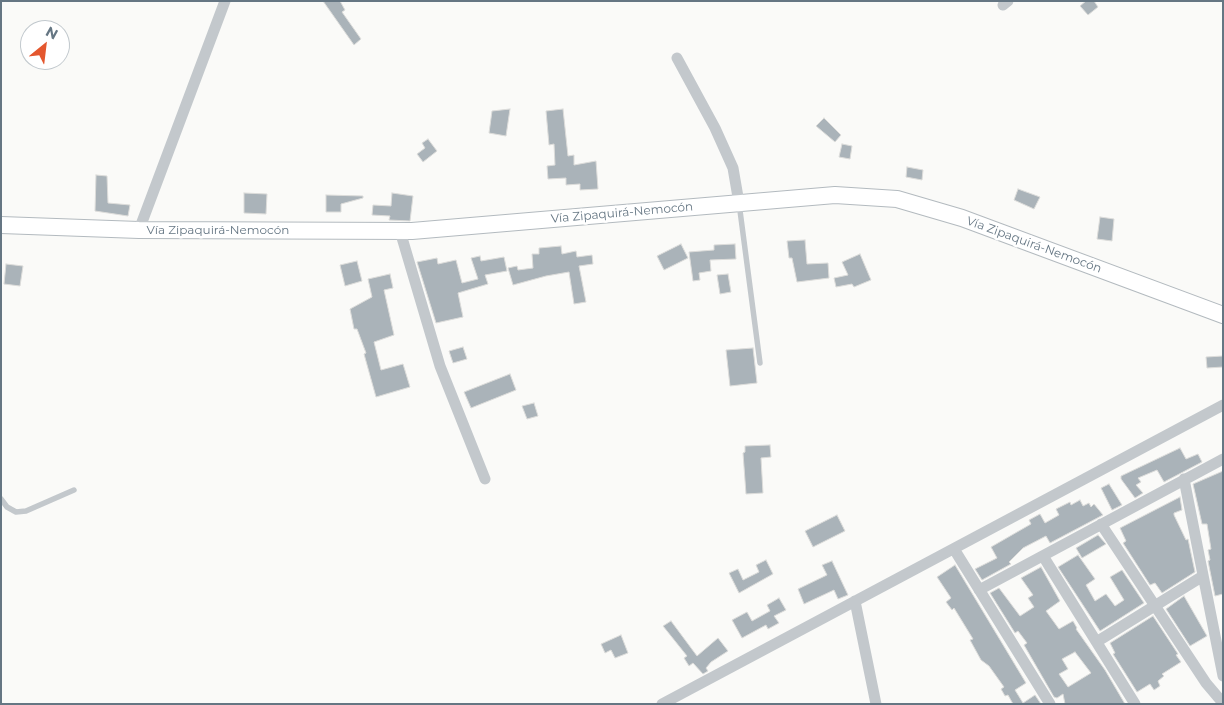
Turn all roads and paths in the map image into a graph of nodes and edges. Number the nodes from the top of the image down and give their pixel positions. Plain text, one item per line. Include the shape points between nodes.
1 (225, 1) edge
2 (677, 58) dead end
3 (739, 203) junction
4 (1, 225) edge
5 (139, 230) junction
6 (400, 231) junction
7 (1223, 315) edge
8 (760, 362) dead end
9 (1223, 405) edge
10 (1223, 459) edge
11 (485, 479) dead end
12 (1184, 479) junction
13 (74, 490) dead end
14 (1, 499) edge
15 (1101, 524) junction
16 (954, 549) junction
17 (1044, 556) junction
18 (1203, 576) junction
19 (979, 590) junction
20 (855, 601) junction
21 (1154, 606) junction
22 (1098, 641) junction
23 (1223, 676) edge
24 (1223, 703) edge
25 (662, 704) edge
26 (876, 704) edge
27 (1050, 704) edge
28 (1135, 704) edge

1 - 5 street
2 - 3 street via 733,168
3 - 6 main road, Vía Zipaquirá-Nemocón
3 - 7 main road, Vía Zipaquirá-Nemocón via 835,195 897,199 962,218
3 - 8 lane
4 - 5 main road, Vía Zipaquirá-Nemocón
5 - 6 main road, Vía Zipaquirá-Nemocón
6 - 11 street via 440,366
9 - 16 street
10 - 12 street
12 - 15 street
12 - 18 street
13 - 14 lane via 26,511 16,512
15 - 17 street
15 - 21 street
16 - 19 street
16 - 20 street
17 - 19 street
17 - 22 street
18 - 21 street
18 - 23 street
19 - 27 street
20 - 25 street
20 - 26 street
21 - 22 street
21 - 24 street
22 - 28 street

